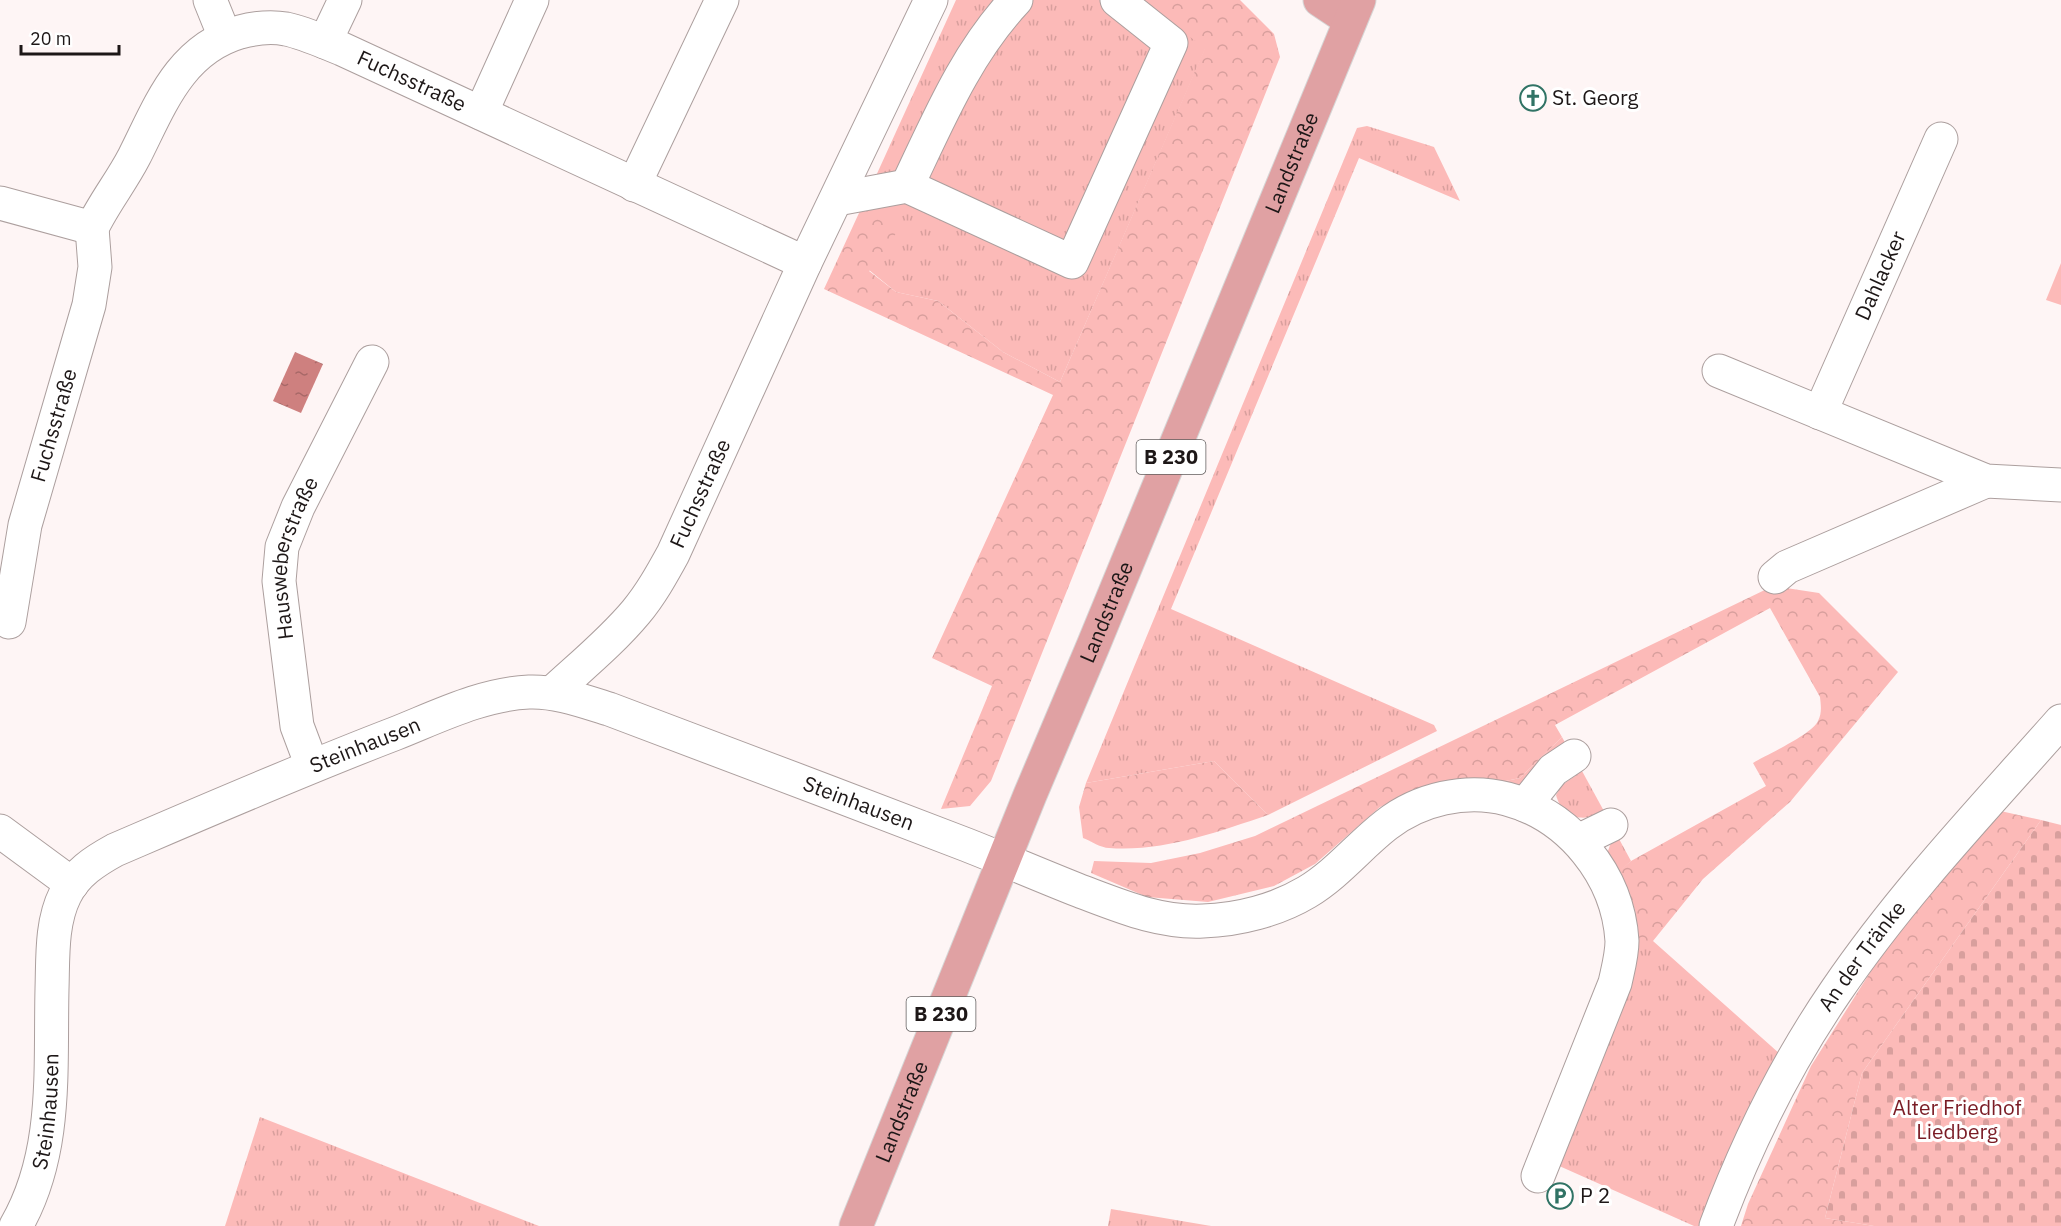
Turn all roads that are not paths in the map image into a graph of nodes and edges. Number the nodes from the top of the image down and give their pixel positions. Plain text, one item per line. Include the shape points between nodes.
1 (210, 0) edge
2 (345, 0) edge
3 (532, 0) edge
4 (722, 0) edge
5 (931, 0) edge
6 (1016, 0) edge
7 (1117, 0) edge
8 (1320, 0) edge
9 (1354, 10) edge
10 (225, 37) junction
11 (325, 42) junction
12 (481, 113) junction
13 (1941, 139) dead end
14 (634, 185) junction
15 (907, 186) junction
16 (837, 199) junction
17 (0, 203) edge
18 (92, 228) junction
19 (805, 263) junction
20 (372, 362) dead end
21 (1719, 371) dead end
22 (1820, 413) junction
23 (1986, 481) junction
24 (2061, 486) edge
25 (1774, 577) dead end
26 (9, 622) dead end
27 (552, 693) junction
28 (2061, 721) edge
29 (1574, 756) dead end
30 (312, 766) junction
31 (1524, 805) junction
32 (1611, 825) dead end
33 (0, 831) edge
34 (1578, 841) junction
35 (1004, 860) junction
36 (72, 884) junction
37 (1538, 1176) dead end
38 (16, 1226) edge
39 (856, 1226) edge
40 (1716, 1226) edge

1 - 10 street
2 - 11 street
3 - 12 street
4 - 14 street
5 - 16 street, Fuchsstraße
6 - 15 street via 974,55
7 - 15 street via 1171,43 1072,262
8 - 9 main road
9 - 35 main road, Landstraße / B 230
10 - 11 street, Fuchsstraße via 251,29 276,28
10 - 18 street, Fuchsstraße via 204,49 170,86 124,177
11 - 12 street, Fuchsstraße
12 - 14 street, Fuchsstraße
13 - 22 street, Dahlacker
14 - 19 street, Fuchsstraße
15 - 16 street
16 - 19 street, Fuchsstraße
17 - 18 street
18 - 26 street, Fuchsstraße via 95,267 89,305 25,525
19 - 27 street, Fuchsstraße via 660,578 620,629
20 - 30 street, Hausweberstraße via 298,507 282,547 279,581 297,726
21 - 22 street
22 - 23 street
23 - 24 street
23 - 25 street via 1787,567
27 - 30 street, Steinhausen via 507,694 466,706
27 - 35 street, Steinhausen via 609,708
28 - 40 street, An der Tränke via 1924,875 1859,958 1772,1097
29 - 31 street via 1553,770
30 - 36 street, Steinhausen via 116,850 85,869
31 - 34 street, Steinhausen via 1552,819
31 - 35 street, Steinhausen via 1497,796 1470,794 1428,802 1387,824 1306,892 1255,914 1226,920 1180,921 1131,911
32 - 34 street
33 - 36 street
34 - 37 street, Steinhausen via 1600,871 1613,900 1622,943 1620,964
35 - 39 main road, Landstraße / B 230
36 - 38 street, Steinhausen via 62,902 54,940 48,1136 38,1176

